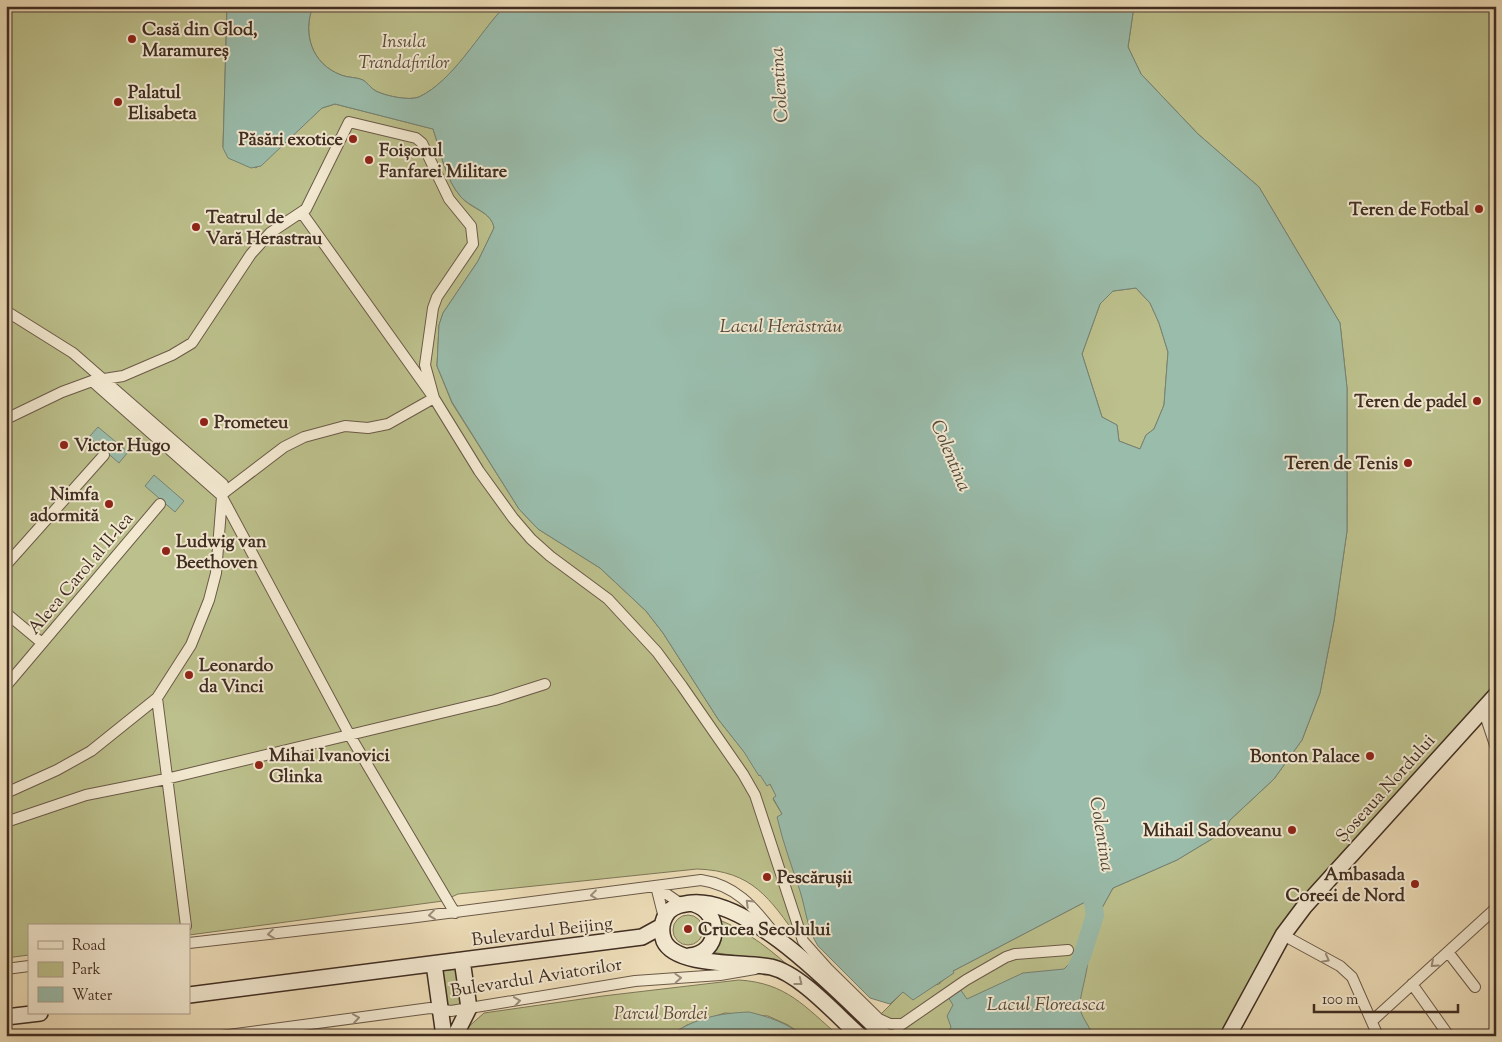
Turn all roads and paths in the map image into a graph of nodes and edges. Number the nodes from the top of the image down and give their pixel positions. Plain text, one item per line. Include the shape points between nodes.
1 (302, 213) junction
2 (6, 311) edge
3 (103, 379) junction
4 (92, 381) junction
5 (434, 398) junction
6 (6, 419) edge
7 (104, 455) dead end
8 (221, 495) junction
9 (160, 504) dead end
10 (6, 565) edge
11 (6, 613) edge
12 (42, 643) junction
13 (545, 684) dead end
14 (6, 686) edge
15 (1496, 695) edge
16 (157, 698) junction
17 (1483, 708) junction
18 (349, 734) junction
19 (1496, 748) edge
20 (166, 779) junction
21 (6, 793) edge
22 (6, 822) edge
23 (656, 886) junction
24 (686, 904) junction
25 (1496, 908) edge
26 (456, 912) junction
27 (663, 922) junction
28 (186, 924) edge
29 (1283, 935) junction
30 (642, 937) junction
31 (780, 940) junction
32 (190, 943) edge
33 (665, 943) junction
34 (1068, 950) dead end
35 (1448, 952) junction
36 (685, 956) junction
37 (462, 960) junction
38 (440, 964) junction
39 (28, 966) edge
40 (768, 967) junction
41 (6, 969) edge
42 (1412, 984) junction
43 (1474, 986) dead end
44 (190, 995) edge
45 (469, 1008) junction
46 (441, 1010) junction
47 (32, 1014) edge
48 (6, 1017) edge
49 (1372, 1020) junction
50 (902, 1024) junction
51 (221, 1036) edge
52 (444, 1036) edge
53 (455, 1036) edge
54 (860, 1036) edge
55 (886, 1036) edge
56 (1228, 1036) edge
57 (1378, 1036) edge
58 (1449, 1036) edge

1 - 3 street via 270,233 251,254 192,343 123,376
1 - 5 street
1 - 5 street via 309,206 349,122 422,142 448,199 468,222 474,237 473,244 433,308 424,365
2 - 3 street via 73,353
3 - 4 street
3 - 8 street via 223,484
4 - 6 street
4 - 8 street
5 - 8 street via 388,424 368,428 345,426 304,437 284,447
5 - 50 street via 479,471 513,518 531,539 608,599 631,623 657,652 743,774 760,807 803,941 879,1019 890,1024
7 - 10 street
8 - 16 street via 216,573 207,606 191,645
8 - 18 street
9 - 12 street, Aleea Carol al II-lea
11 - 12 street
12 - 14 street, Aleea Carol al II-lea
13 - 18 street via 495,700
15 - 17 main road, Șoseaua Nordului
16 - 20 street
16 - 21 street via 91,751
17 - 19 street
17 - 29 main road, Șoseaua Nordului via 1328,878
18 - 20 street
18 - 26 street
20 - 22 street via 70,799
20 - 28 street
23 - 24 street
23 -> 26 street
23 - 27 street
31 -> 23 street via 751,904 725,886 701,880
24 - 27 main road, Bulevardul Beijing via 672,909
24 - 31 main road via 702,902 724,907
24 - 36 main road via 700,906 708,913 714,922 714,933 705,951
25 - 35 street
26 -> 32 street
27 - 30 main road, Bulevardul Beijing
27 - 33 main road
29 -> 49 street via 1346,971
29 - 56 main road, Șoseaua Nordului
30 - 33 main road, Bulevardul Beijing
30 - 37 main road, Bulevardul Beijing
31 - 55 main road
33 - 36 main road, Bulevardul Beijing
34 - 50 street via 1006,957
35 -> 42 street
35 - 43 street
36 - 40 main road, Bulevardul Beijing
37 - 38 main road, Bulevardul Beijing
37 - 45 main road
38 - 44 main road, Bulevardul Aviatorilor
38 - 46 main road
39 - 41 street
45 -> 40 street, Bulevardul Aviatorilor via 635,981 720,976
40 -> 54 main road, Bulevardul Beijing via 790,976
42 - 49 street
42 - 58 street
45 - 46 street, Bulevardul Aviatorilor
45 - 53 main road
51 -> 46 street, Bulevardul Aviatorilor via 430,1008
46 - 52 main road
47 - 48 main road
49 - 57 street
50 - 55 street

